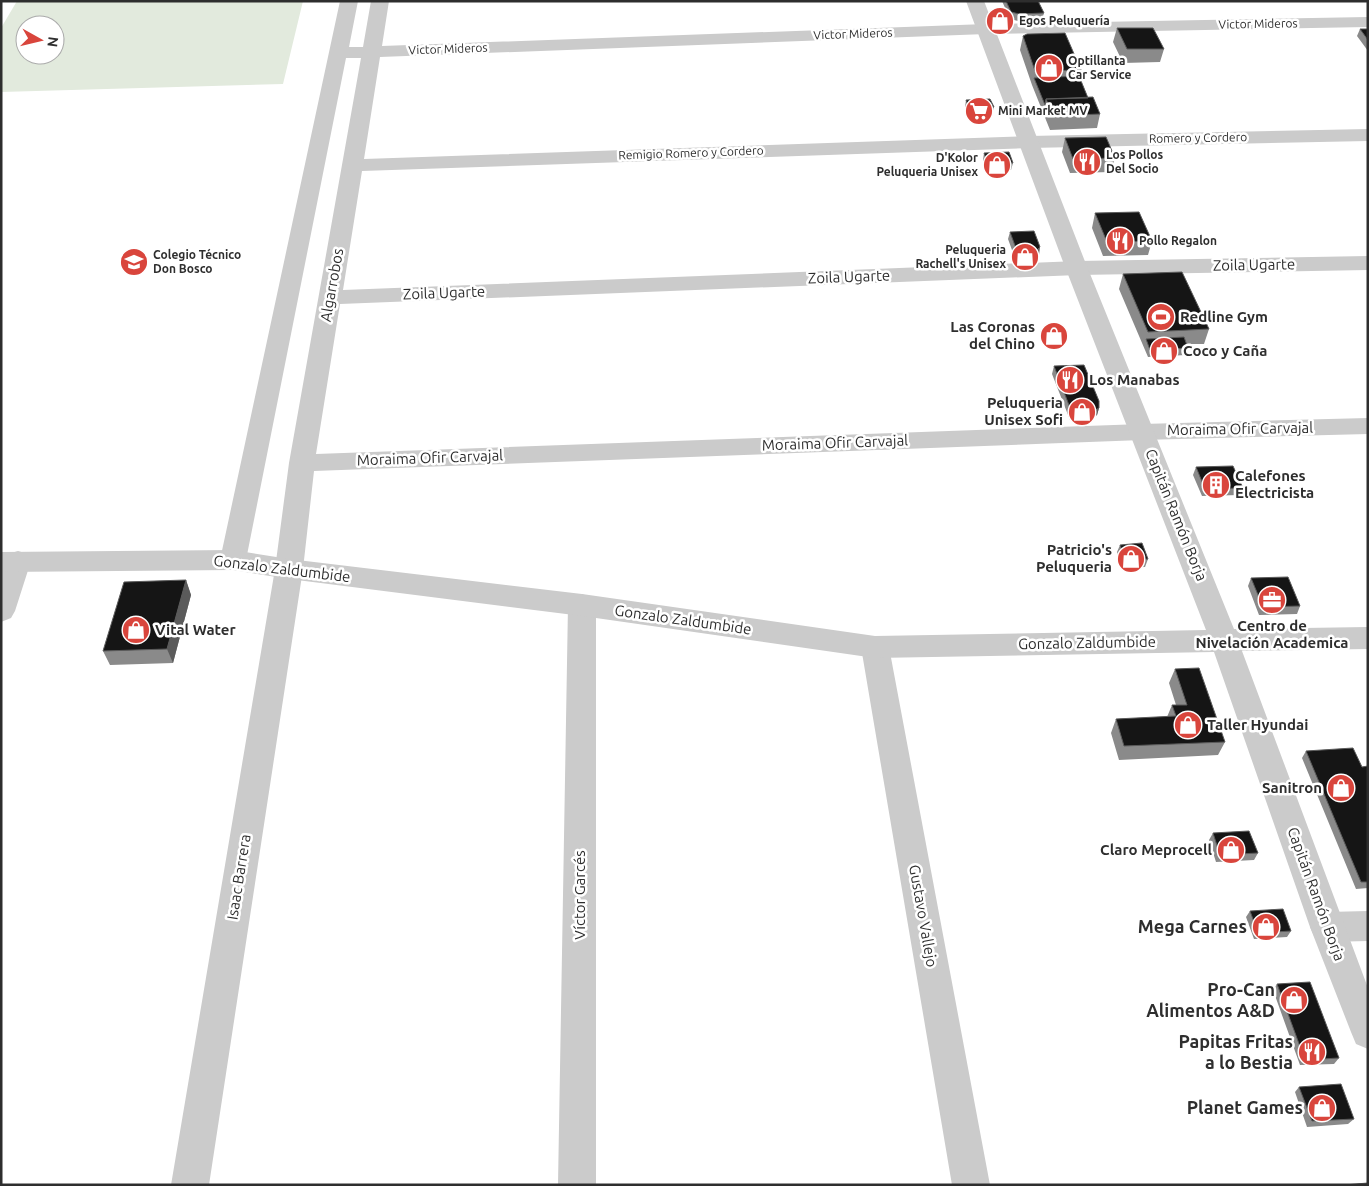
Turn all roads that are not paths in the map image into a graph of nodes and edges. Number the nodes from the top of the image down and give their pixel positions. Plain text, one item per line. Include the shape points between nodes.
1 (349, 1) edge
2 (380, 1) edge
3 (975, 1) edge
4 (1368, 22) edge
5 (986, 29) junction
6 (371, 52) junction
7 (339, 53) junction
8 (1368, 135) edge
9 (1029, 142) junction
10 (353, 165) junction
11 (1368, 263) edge
12 (1078, 268) junction
13 (330, 297) junction
14 (1368, 426) edge
15 (1142, 432) junction
16 (302, 463) junction
17 (233, 560) junction
18 (10, 561) edge
19 (289, 569) junction
20 (582, 606) junction
21 (1, 611) edge
22 (1368, 638) edge
23 (1225, 642) junction
24 (875, 647) junction
25 (1368, 926) edge
26 (1327, 927) junction
27 (1368, 1032) edge
28 (190, 1185) edge
29 (577, 1185) edge
30 (971, 1185) edge

1 - 7 street
2 - 6 street, Algarrobos
3 - 5 street, Capitán Ramón Borja
4 - 5 street, Victor Mideros
5 - 6 street, Victor Mideros
5 - 9 street, Capitán Ramón Borja
6 - 7 street, Victor Mideros
6 - 10 street, Algarrobos
7 - 17 street
8 - 9 street, Romero y Cordero
9 - 10 street, Remigio Romero y Cordero
9 - 12 street, Capitán Ramón Borja
10 - 13 street, Algarrobos
11 - 12 street, Zoila Ugarte
12 - 13 street, Zoila Ugarte
12 - 15 street, Capitán Ramón Borja
13 - 16 street, Algarrobos
14 - 15 street, Moraima Ofir Carvajal
15 - 16 street, Moraima Ofir Carvajal
15 - 23 street, Capitán Ramón Borja
16 - 19 street, Algarrobos
17 - 18 street, Gonzalo Zaldumbide
17 - 19 street, Gonzalo Zaldumbide
18 - 21 street
19 - 20 street, Gonzalo Zaldumbide
19 - 28 street, Isaac Barrera
20 - 24 street, Gonzalo Zaldumbide
20 - 29 street, Víctor Garcés
22 - 23 street, Gonzalo Zaldumbide
23 - 24 street, Gonzalo Zaldumbide
23 - 26 street, Capitán Ramón Borja
24 - 30 street, Gustavo Vallejo
25 - 26 street
26 - 27 street, Capitán Ramón Borja

